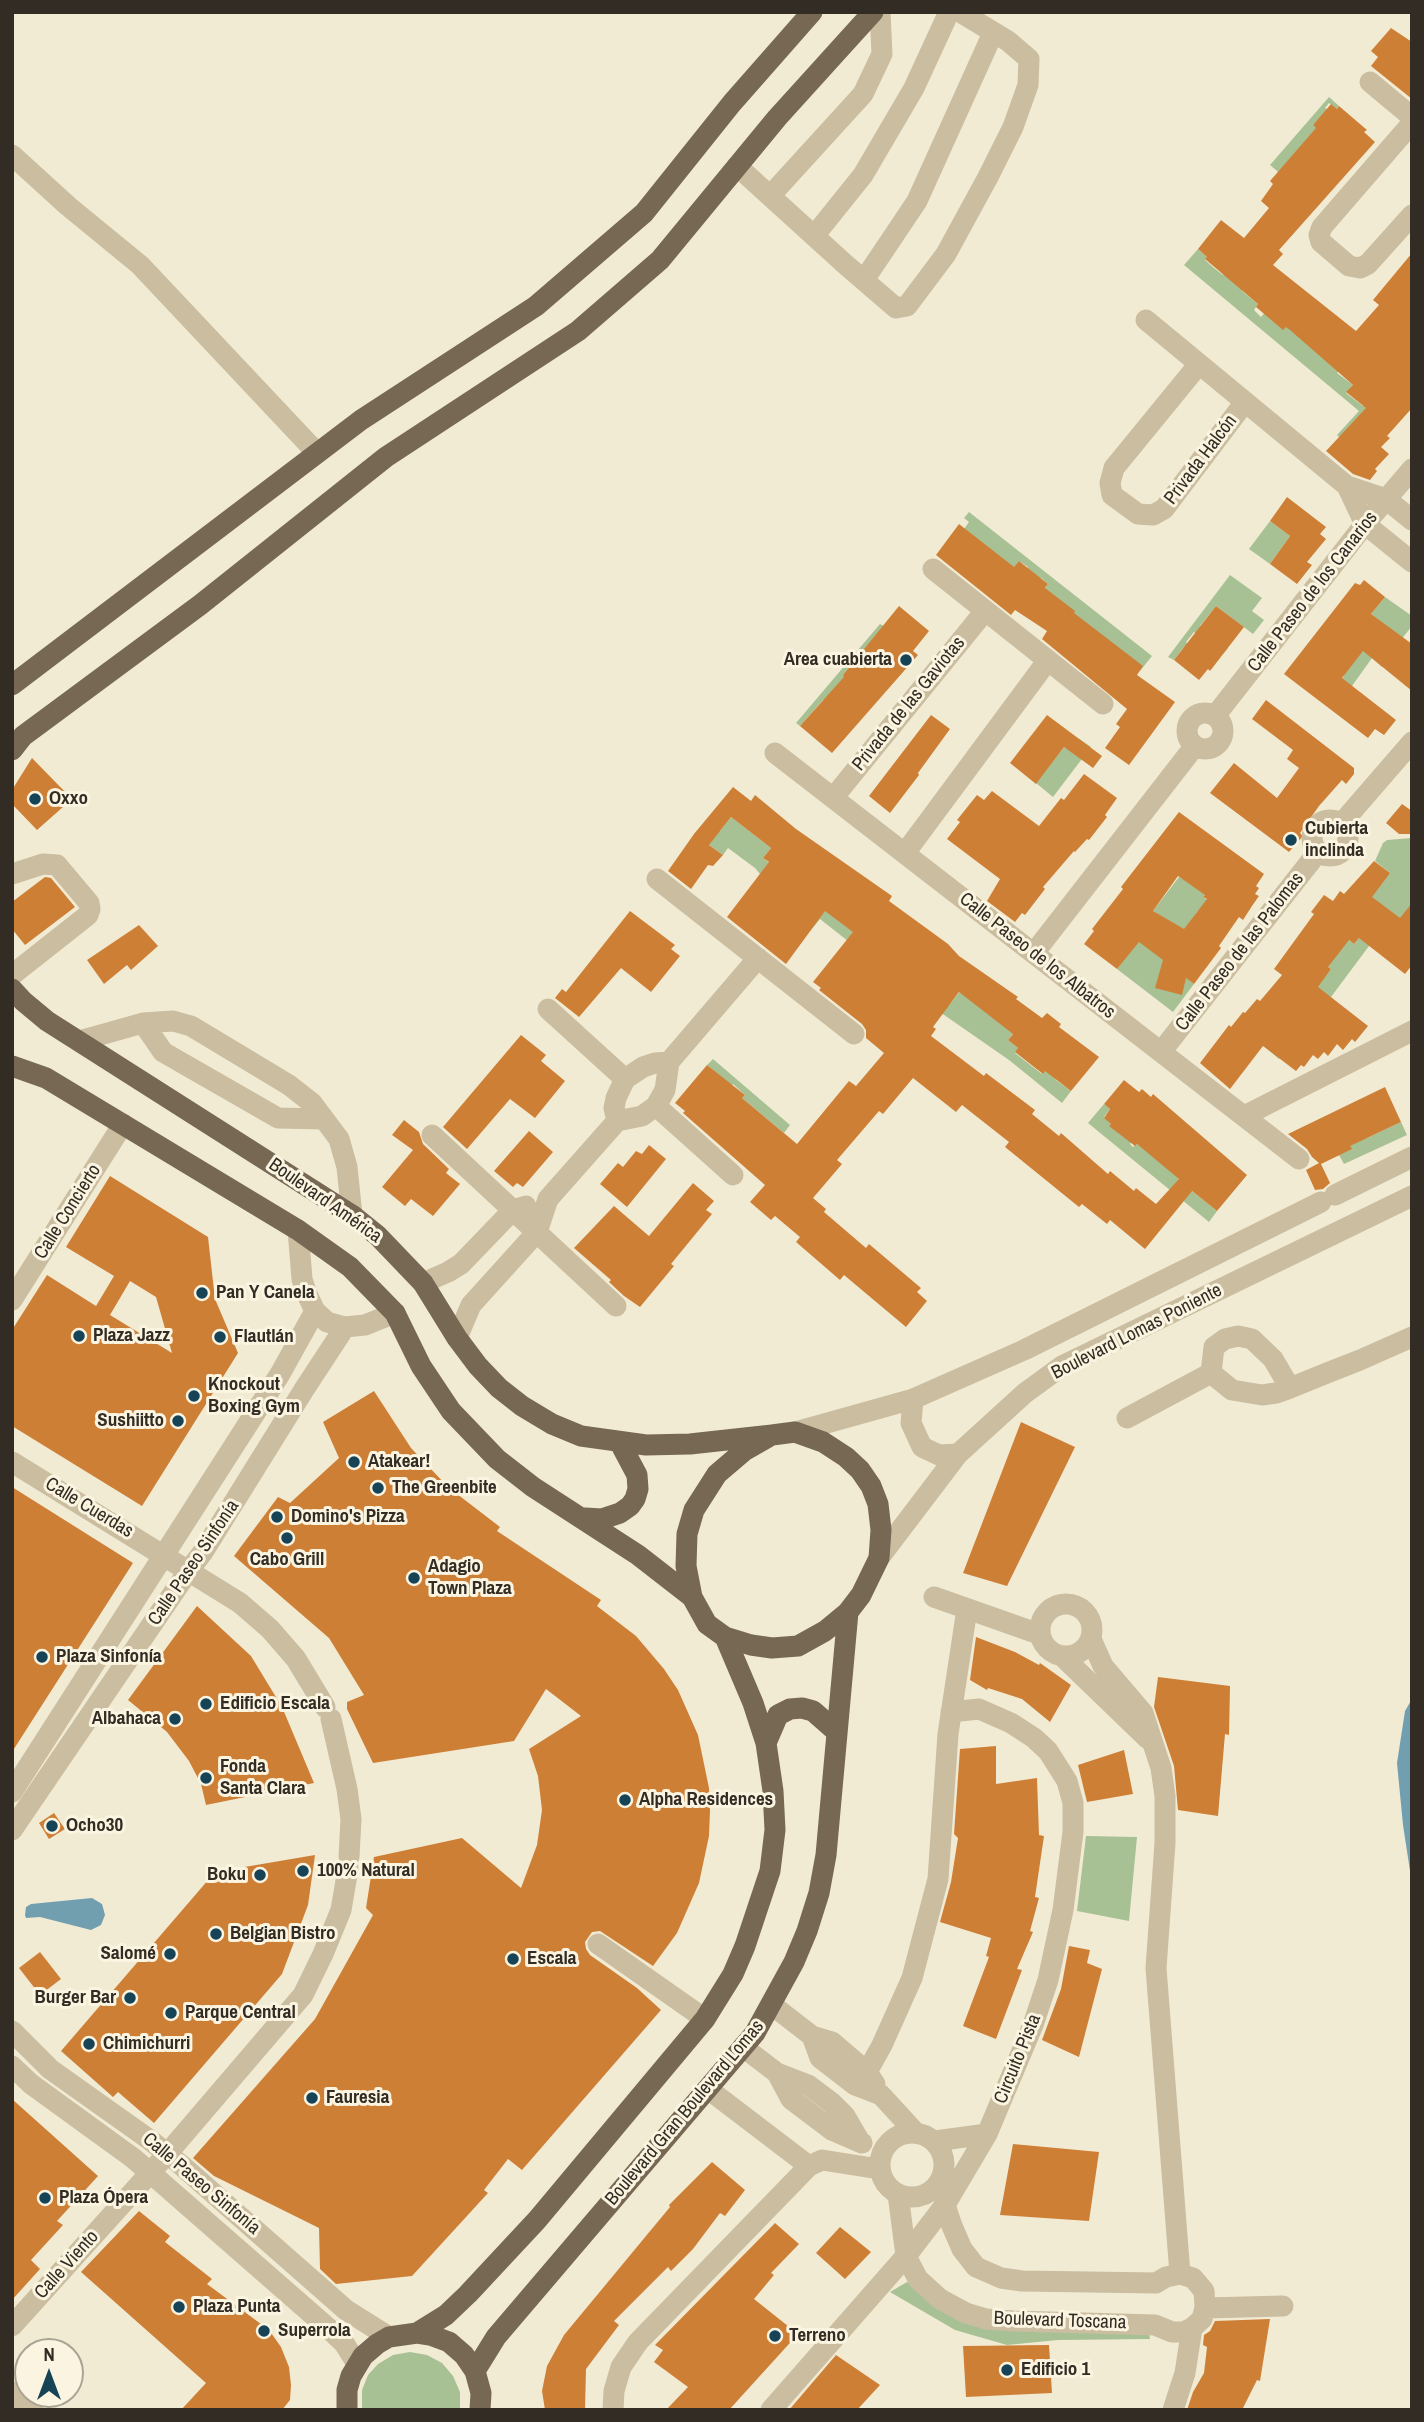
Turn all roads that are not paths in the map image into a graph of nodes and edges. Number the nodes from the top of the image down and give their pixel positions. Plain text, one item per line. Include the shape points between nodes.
1 (811, 12) edge
2 (873, 12) edge
3 (880, 12) edge
4 (962, 13) edge
5 (993, 33) junction
6 (1370, 82) dead end
7 (1412, 117) edge
8 (1412, 123) edge
9 (12, 155) edge
10 (737, 166) junction
11 (770, 196) junction
12 (1412, 215) edge
13 (814, 236) junction
14 (864, 280) junction
15 (1146, 320) dead end
16 (1199, 363) junction
17 (1245, 402) junction
18 (317, 453) junction
19 (1412, 469) edge
20 (1347, 486) junction
21 (1385, 499) junction
22 (1412, 520) edge
23 (1365, 524) junction
24 (1412, 562) edge
25 (933, 569) dead end
26 (985, 611) junction
27 (1048, 660) junction
28 (12, 685) edge
29 (1103, 704) dead end
30 (1412, 742) edge
31 (12, 750) edge
32 (775, 753) dead end
33 (833, 798) junction
34 (905, 853) junction
35 (12, 874) edge
36 (657, 880) dead end
37 (1034, 953) junction
38 (758, 958) junction
39 (12, 975) edge
40 (12, 989) edge
41 (548, 1009) dead end
42 (143, 1023) junction
43 (1408, 1030) edge
44 (854, 1034) dead end
45 (79, 1041) junction
46 (1161, 1052) junction
47 (669, 1062) junction
48 (12, 1066) edge
49 (625, 1079) junction
50 (656, 1106) junction
51 (1244, 1116) junction
52 (324, 1119) junction
53 (617, 1121) junction
54 (122, 1124) junction
55 (432, 1135) dead end
56 (1412, 1157) edge
57 (1299, 1159) dead end
58 (733, 1175) dead end
59 (1367, 1179) junction
60 (1412, 1196) edge
61 (548, 1199) junction
62 (513, 1210) junction
63 (1382, 1211) junction
64 (1300, 1213) junction
65 (352, 1215) junction
66 (299, 1230) junction
67 (537, 1232) junction
68 (1312, 1245) junction
69 (461, 1264) junction
70 (423, 1283) junction
71 (482, 1291) junction
72 (12, 1300) edge
73 (616, 1306) dead end
74 (315, 1311) junction
75 (395, 1313) junction
76 (345, 1327) junction
77 (1412, 1337) edge
78 (457, 1338) junction
79 (1211, 1373) junction
80 (1290, 1388) junction
81 (913, 1399) junction
82 (1127, 1418) dead end
83 (795, 1432) junction
84 (772, 1435) junction
85 (620, 1443) junction
86 (958, 1454) junction
87 (12, 1462) edge
88 (585, 1518) junction
89 (166, 1555) junction
90 (878, 1558) junction
91 (189, 1570) junction
92 (692, 1597) junction
93 (933, 1597) dead end
94 (967, 1609) junction
95 (848, 1612) junction
96 (1039, 1634) junction
97 (725, 1637) junction
98 (1091, 1639) junction
99 (1063, 1657) junction
100 (951, 1712) junction
101 (837, 1732) junction
102 (766, 1743) junction
103 (1154, 1745) junction
104 (12, 1792) edge
105 (12, 1830) edge
106 (349, 1863) joint
107 (598, 1944) dead end
108 (772, 2005) junction
109 (705, 2019) junction
110 (12, 2031) edge
111 (811, 2036) junction
112 (743, 2047) junction
113 (12, 2066) edge
114 (867, 2072) junction
115 (708, 2089) junction
116 (881, 2095) junction
117 (915, 2132) junction
118 (988, 2134) junction
119 (934, 2141) junction
120 (167, 2154) junction
121 (879, 2163) junction
122 (809, 2166) junction
123 (149, 2172) junction
124 (942, 2176) junction
125 (898, 2194) junction
126 (945, 2206) junction
127 (906, 2256) junction
128 (1180, 2274) junction
129 (1283, 2306) dead end
130 (1205, 2308) junction
131 (12, 2326) edge
132 (1192, 2328) junction
133 (417, 2333) junction
134 (390, 2337) junction
135 (357, 2364) junction
136 (475, 2371) junction
137 (12, 2392) edge
138 (33, 2410) edge
139 (347, 2410) edge
140 (480, 2410) edge
141 (613, 2410) edge
142 (771, 2410) edge
143 (1173, 2410) edge

1 - 18 main road via 644,213 536,306 361,419
2 - 10 main road
3 - 11 street via 882,54 863,93
4 - 5 street
4 - 13 street via 863,175
5 - 14 street via 917,201
5 - 14 street via 1029,59 1028,85 988,177 946,254 907,306 897,307
6 - 7 street
8 - 12 street via 1322,227 1321,242 1349,267 1360,268
9 - 18 street via 140,265
10 - 11 street
10 - 31 main road via 660,260 578,331 386,457 200,605 23,736
11 - 13 street
13 - 14 street
15 - 16 street
16 - 17 street
16 - 17 street, Privada Halcón via 1114,468 1112,495 1138,514 1153,515 1164,509
17 - 20 street
18 - 28 main road
19 - 21 street, Calle Paseo de los Canarios
20 - 21 street
20 - 23 street
21 - 22 street
21 - 23 street, Calle Paseo de los Canarios
23 - 24 street
23 - 37 street, Calle Paseo de los Canarios via 1215,716 1223,728 1220,742 1208,750 1194,747
25 - 26 street
26 - 27 street
26 - 33 street, Privada de las Gaviotas
27 - 29 street
27 - 34 street
30 - 46 street, Calle Paseo de las Palomas via 1341,824 1348,836 1344,850 1332,856 1318,852
32 - 33 street, Calle Paseo de los Albatros
33 - 34 street, Calle Paseo de los Albatros
34 - 37 street, Calle Paseo de los Albatros
35 - 39 street via 43,863 57,865 90,909
36 - 38 street
37 - 46 street, Calle Paseo de los Albatros
38 - 44 street
38 - 47 street
40 - 45 main road, Boulevard América via 47,1021
41 - 49 street
42 - 45 street
42 - 52 street via 173,1021 191,1026 289,1085
42 - 52 street via 163,1052 278,1118
43 - 51 street
45 - 65 main road, Boulevard América
46 - 51 street, Calle Paseo de los Albatros
47 - 49 street via 643,1067
47 - 50 street via 665,1090
48 - 54 main road, Boulevard América via 46,1078
49 - 53 street via 614,1108
50 - 53 street via 642,1116
50 - 58 street
51 - 57 street, Calle Paseo de los Albatros
52 - 65 street via 339,1139
53 - 61 street
54 - 66 main road, Boulevard América
54 - 72 street, Calle Concierto
55 - 62 street
56 - 59 street, Boulevard Lomas Poniente
59 - 63 street
59 - 64 street, Boulevard Lomas Poniente
60 - 63 street, Boulevard Lomas Poniente
61 - 62 street
61 - 67 street
62 - 67 street
62 - 69 street
63 - 68 street, Boulevard Lomas Poniente
64 - 68 street
64 - 81 street, Boulevard Lomas Poniente via 1024,1350
65 - 70 main road, Boulevard América
66 - 74 street via 302,1279
66 - 75 main road, Boulevard América via 350,1267
67 - 71 street
67 - 73 street
68 - 86 street, Boulevard Lomas Poniente via 1062,1366
69 - 70 street
69 - 71 street
70 - 78 main road, Boulevard América
71 - 78 street
74 - 76 street via 327,1322
74 - 89 street, Calle Paseo Sinfonía
75 - 76 street
75 - 88 main road, Boulevard América via 421,1366 452,1411 497,1459
76 - 91 street, Calle Paseo Sinfonía
77 - 80 street
78 - 85 main road, Boulevard América via 499,1388 522,1406 581,1436
79 - 80 street via 1231,1390 1276,1393
79 - 80 street via 1214,1347 1238,1336 1252,1339 1265,1350
79 - 82 street
81 - 83 street, Boulevard Lomas Poniente
81 - 86 street via 911,1423 922,1447 939,1455
83 - 84 main road
83 - 90 main road via 846,1457 871,1486 881,1530
84 - 85 main road, Boulevard América via 691,1444
84 - 92 main road via 717,1474 694,1510 687,1534
85 - 88 main road via 637,1475 635,1499 620,1513
86 - 90 street, Boulevard Lomas Poniente
87 - 89 street, Calle Cuerdas
88 - 92 main road, Boulevard América
89 - 91 street, Calle Cuerdas
89 - 104 street, Calle Paseo Sinfonía
90 - 95 main road
91 - 105 street, Calle Paseo Sinfonía
91 - 106 street, Calle Cuerdas via 271,1629 296,1659 328,1713 347,1789
92 - 97 main road via 707,1624
93 - 94 street
94 - 96 street
94 - 100 street
95 - 97 main road via 798,1646 772,1648
95 - 101 main road, Boulevard Gran Boulevard Lomas
96 - 98 street via 1042,1616 1064,1603 1087,1614
96 - 99 street via 1047,1649
97 - 102 main road
98 - 99 street via 1080,1653
98 - 103 street via 1103,1666 1143,1713
99 - 103 street
100 - 114 street via 938,1879 912,1978
100 - 118 street, Circuito Pista via 979,1709 1034,1738 1059,1765 1073,1803 1067,1883 1048,1980
101 - 102 main road via 813,1711 790,1709 778,1715
101 - 108 main road, Boulevard Gran Boulevard Lomas via 819,1893 807,1931
102 - 109 main road via 775,1830 770,1871 746,1946
103 - 128 street via 1165,1796 1166,1843 1156,1968
106 - 120 street, Calle Viento via 341,1910 303,1995
107 - 109 street
108 - 111 street
108 - 112 main road, Boulevard Gran Boulevard Lomas
109 - 133 main road via 537,2220 446,2315
110 - 120 street, Calle Paseo Sinfonía via 50,2069
111 - 114 street via 832,2042
111 - 116 street via 820,2058 855,2085
112 - 115 main road, Boulevard Gran Boulevard Lomas
112 - 121 street via 778,2073 791,2099 832,2130 859,2140
113 - 123 street, Calle Paseo Sinfonía
114 - 116 street
115 - 122 street
115 - 136 main road, Boulevard Gran Boulevard Lomas via 496,2337
116 - 117 street
117 - 119 street
117 - 121 street via 892,2138
118 - 119 street
118 - 126 street, Circuito Pista
119 - 124 street via 944,2158
120 - 123 street, Calle Viento
120 - 134 street, Calle Paseo Sinfonía via 346,2310
121 - 122 street via 822,2161
121 - 125 street via 889,2188
122 - 141 street via 638,2342 621,2367
123 - 131 street, Calle Viento
123 - 135 street, Calle Paseo Sinfonía via 328,2328
124 - 125 street via 929,2192 908,2197
124 - 126 street, Boulevard Toscana
125 - 127 street, Boulevard Toscana
126 - 127 street, Circuito Pista
126 - 128 street, Boulevard Toscana via 962,2249 976,2267 1001,2278 1156,2283
127 - 132 street, Boulevard Toscana via 918,2279 940,2299 986,2319 1155,2325 1172,2332
127 - 142 street, Circuito Pista
128 - 130 street via 1201,2285
129 - 130 street
130 - 132 street
132 - 143 street
133 - 134 main road
133 - 136 main road via 449,2342
134 - 135 main road
135 - 139 main road via 347,2390
136 - 140 main road
137 - 138 street

